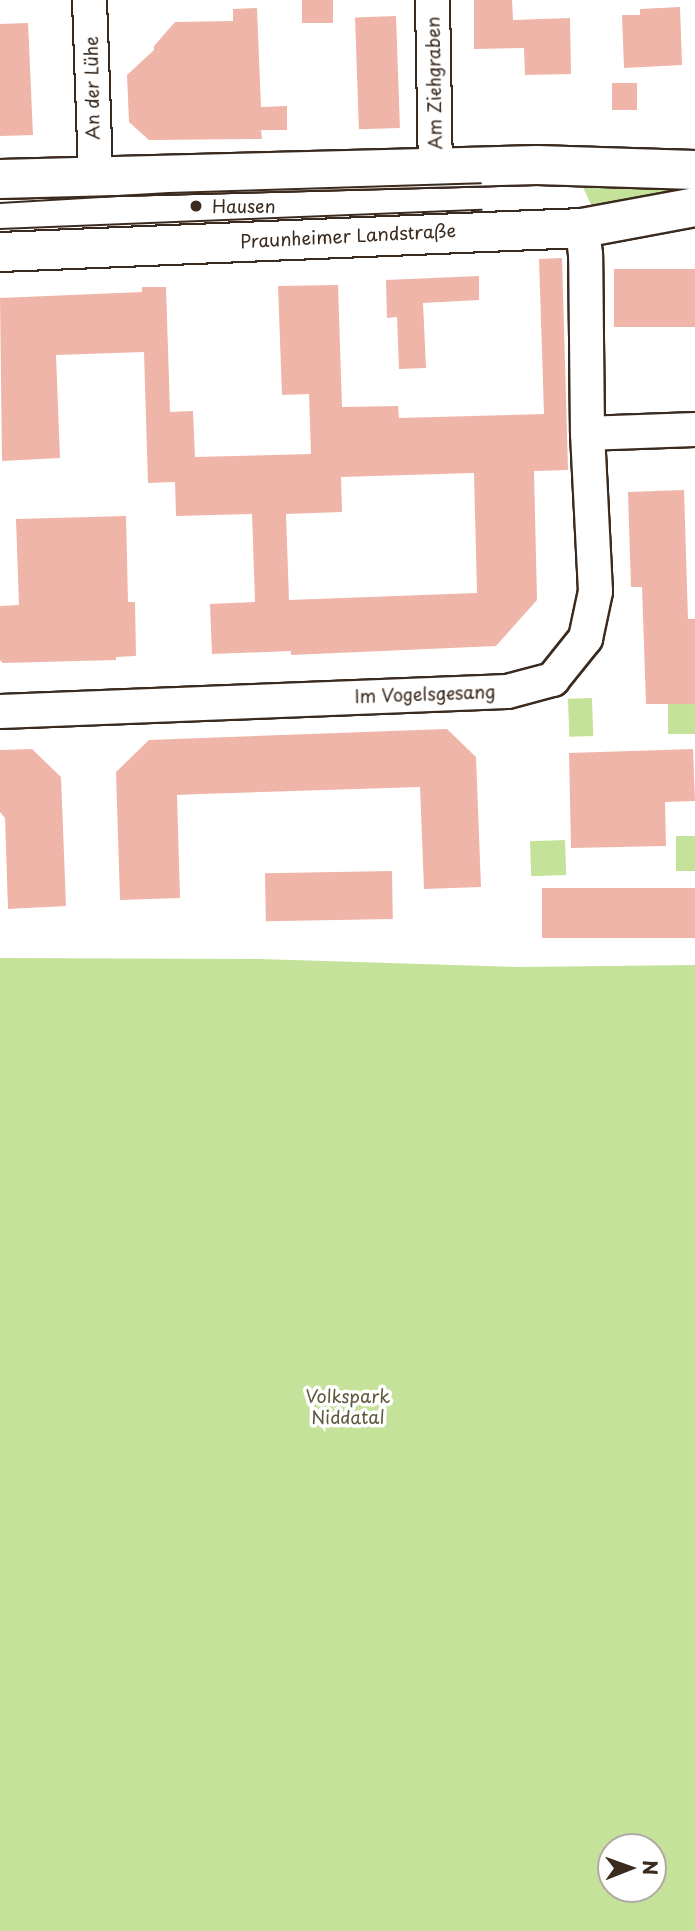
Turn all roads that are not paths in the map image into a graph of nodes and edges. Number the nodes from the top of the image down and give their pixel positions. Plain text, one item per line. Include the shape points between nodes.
1 (89, 0) edge
2 (432, 0) edge
3 (537, 165) junction
4 (435, 167) junction
5 (695, 170) edge
6 (95, 176) junction
7 (0, 179) edge
8 (695, 207) edge
9 (582, 228) junction
10 (0, 251) edge
11 (695, 429) edge
12 (586, 433) junction
13 (0, 711) edge

1 - 6 street, An der Lühe
2 - 4 street, Am Ziehgraben
3 - 4 main road
3 - 5 main road
3 - 9 main road via 558,175 575,204
4 - 6 main road
6 - 7 main road
8 - 9 main road, Praunheimer Landstraße
9 - 10 main road, Praunheimer Landstraße
9 - 12 street, Im Vogelsgesang
11 - 12 street
12 - 13 street, Im Vogelsgesang via 595,591 585,638 552,679 507,691

